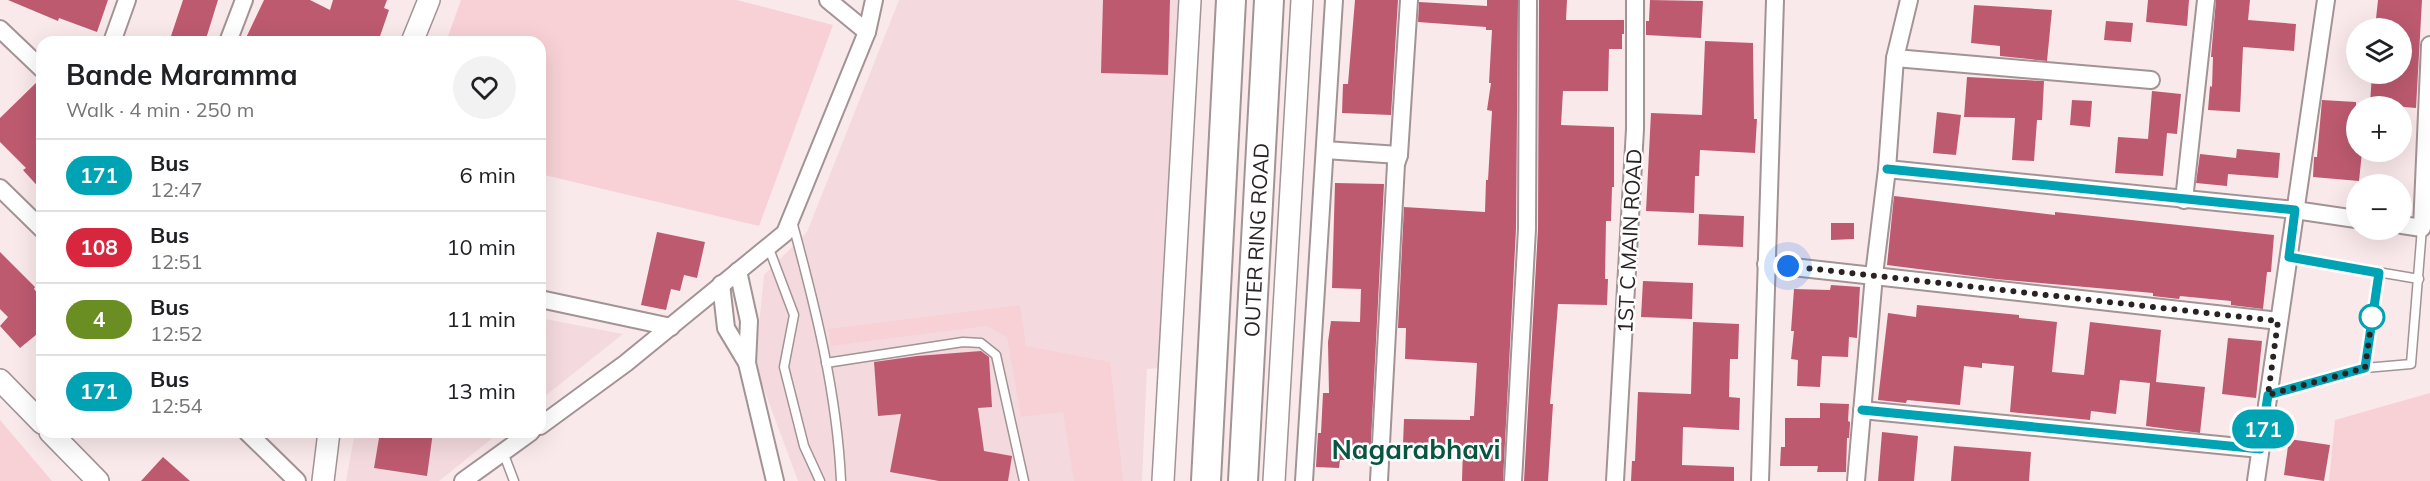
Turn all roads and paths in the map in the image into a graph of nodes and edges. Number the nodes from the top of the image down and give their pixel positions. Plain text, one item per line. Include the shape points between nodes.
1 (127, 0) edge
2 (244, 0) edge
3 (429, 0) edge
4 (828, 0) edge
5 (874, 0) edge
6 (1190, 0) edge
7 (1232, 0) edge
8 (1269, 0) edge
9 (1302, 0) edge
10 (1334, 0) edge
11 (1409, 0) edge
12 (1528, 0) edge
13 (1635, 0) edge
14 (1775, 0) edge
15 (1909, 0) edge
16 (2206, 0) edge
17 (2326, 0) edge
18 (0, 29) edge
19 (867, 32) junction
20 (114, 36) edge
21 (230, 36) edge
22 (414, 36) edge
23 (2430, 45) edge
24 (1895, 58) junction
25 (36, 63) edge
26 (2151, 80) dead end
27 (1325, 150) junction
28 (1398, 155) junction
29 (1887, 169) junction
30 (0, 188) edge
31 (2184, 200) junction
32 (2295, 210) junction
33 (791, 217) junction
34 (2346, 218) edge
35 (36, 223) edge
36 (2412, 226) edge
37 (2422, 228) junction
38 (768, 246) junction
39 (2289, 257) junction
40 (1766, 264) junction
41 (738, 271) junction
42 (2379, 273) junction
43 (1874, 275) junction
44 (2419, 279) junction
45 (721, 284) junction
46 (546, 300) edge
47 (2278, 321) junction
48 (671, 327) junction
49 (747, 363) junction
50 (826, 363) junction
51 (2365, 368) junction
52 (0, 380) edge
53 (2268, 395) junction
54 (1862, 410) junction
55 (36, 417) edge
56 (546, 422) edge
57 (56, 438) edge
58 (253, 438) edge
59 (328, 438) edge
60 (523, 438) edge
61 (2260, 449) junction
62 (503, 452) junction
63 (98, 481) edge
64 (297, 481) edge
65 (323, 481) edge
66 (464, 481) edge
67 (514, 481) edge
68 (775, 481) edge
69 (820, 481) edge
70 (841, 481) edge
71 (1024, 481) edge
72 (1163, 481) edge
73 (1206, 481) edge
74 (1243, 481) edge
75 (1274, 481) edge
76 (1304, 481) edge
77 (1379, 481) edge
78 (1512, 481) edge
79 (1615, 481) edge
80 (1760, 481) edge
81 (1856, 481) edge
82 (2256, 481) edge

1 - 20 street
2 - 21 street
3 - 22 street
4 - 19 street
5 - 19 street
6 - 72 street
7 - 73 highway, OUTER RING ROAD
8 - 74 highway, OUTER RING ROAD
9 - 75 street
10 - 27 street
11 - 28 street
12 - 78 street via 1527,229
13 - 79 street, 1ST C MAIN ROAD via 1635,129
14 - 40 street
15 - 24 street
16 - 31 street
17 - 32 street
18 - 25 street
19 - 33 street
23 - 37 street
24 - 26 street
24 - 29 street
27 - 28 street
27 - 76 street
28 - 77 street
29 - 31 street
29 - 43 street
30 - 35 street
31 - 32 street
32 - 34 street
32 - 39 street
33 - 38 street via 785,233
33 - 50 lane via 816,308
36 - 37 street
37 - 44 lane
38 - 41 street
38 - 69 lane via 794,315 784,367 804,446
39 - 42 lane
39 - 47 street
40 - 43 street
40 - 80 street
41 - 45 street
41 - 49 street via 749,321
42 - 44 lane
42 - 51 lane
43 - 47 street
43 - 54 street
44 - 51 lane via 2411,364
45 - 48 street
45 - 49 street via 726,328
46 - 48 street
47 - 53 street
48 - 56 street
49 - 68 street
50 - 70 lane via 839,435
50 - 71 lane via 963,342 981,343 996,356
51 - 53 lane
52 - 55 street
53 - 61 street
54 - 61 street
54 - 81 street
57 - 63 street
58 - 64 street
59 - 65 street
60 - 62 street
61 - 82 street
62 - 66 street
62 - 67 lane

